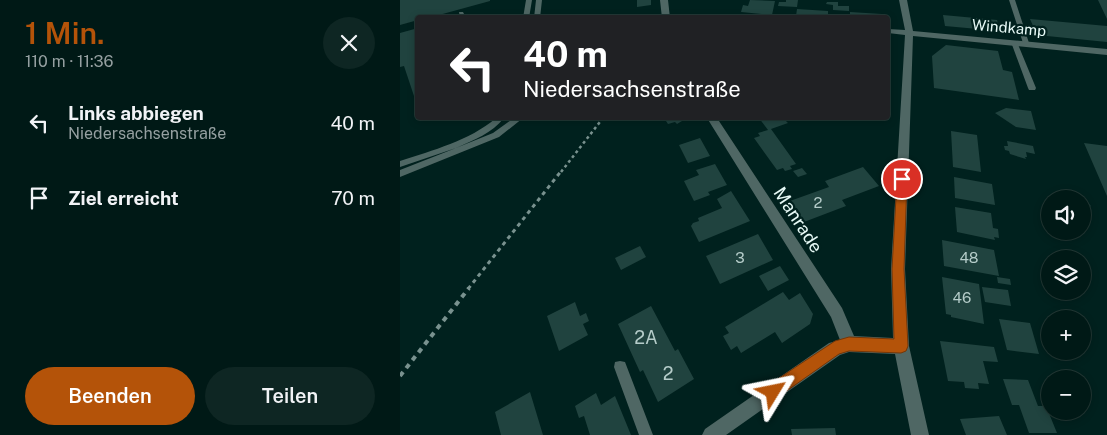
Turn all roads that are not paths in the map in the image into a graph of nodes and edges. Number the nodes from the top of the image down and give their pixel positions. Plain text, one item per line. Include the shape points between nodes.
1 (529, 0) edge
2 (539, 0) edge
3 (664, 0) edge
4 (903, 0) edge
5 (1012, 0) edge
6 (526, 15) edge
7 (537, 15) edge
8 (666, 15) edge
9 (890, 31) edge
10 (909, 32) junction
11 (1014, 42) junction
12 (1026, 43) junction
13 (1107, 52) edge
14 (1032, 88) dead end
15 (498, 120) edge
16 (516, 120) edge
17 (713, 120) edge
18 (400, 164) edge
19 (400, 174) edge
20 (849, 344) junction
21 (901, 346) junction
22 (620, 367) dead end
23 (646, 435) edge
24 (711, 435) edge
25 (920, 435) edge

1 - 6 lane
2 - 7 lane
3 - 8 street
4 - 10 street
5 - 12 lane
9 - 10 street, Windkamp
10 - 11 street, Windkamp
10 - 21 street via 898,269
11 - 12 street, Windkamp
11 - 14 lane
12 - 13 street, Windkamp
15 - 18 lane via 478,134
16 - 19 lane via 496,135
17 - 20 street, Manrade via 837,313
20 - 21 street
20 - 24 street via 835,348
21 - 25 street
22 - 23 lane

